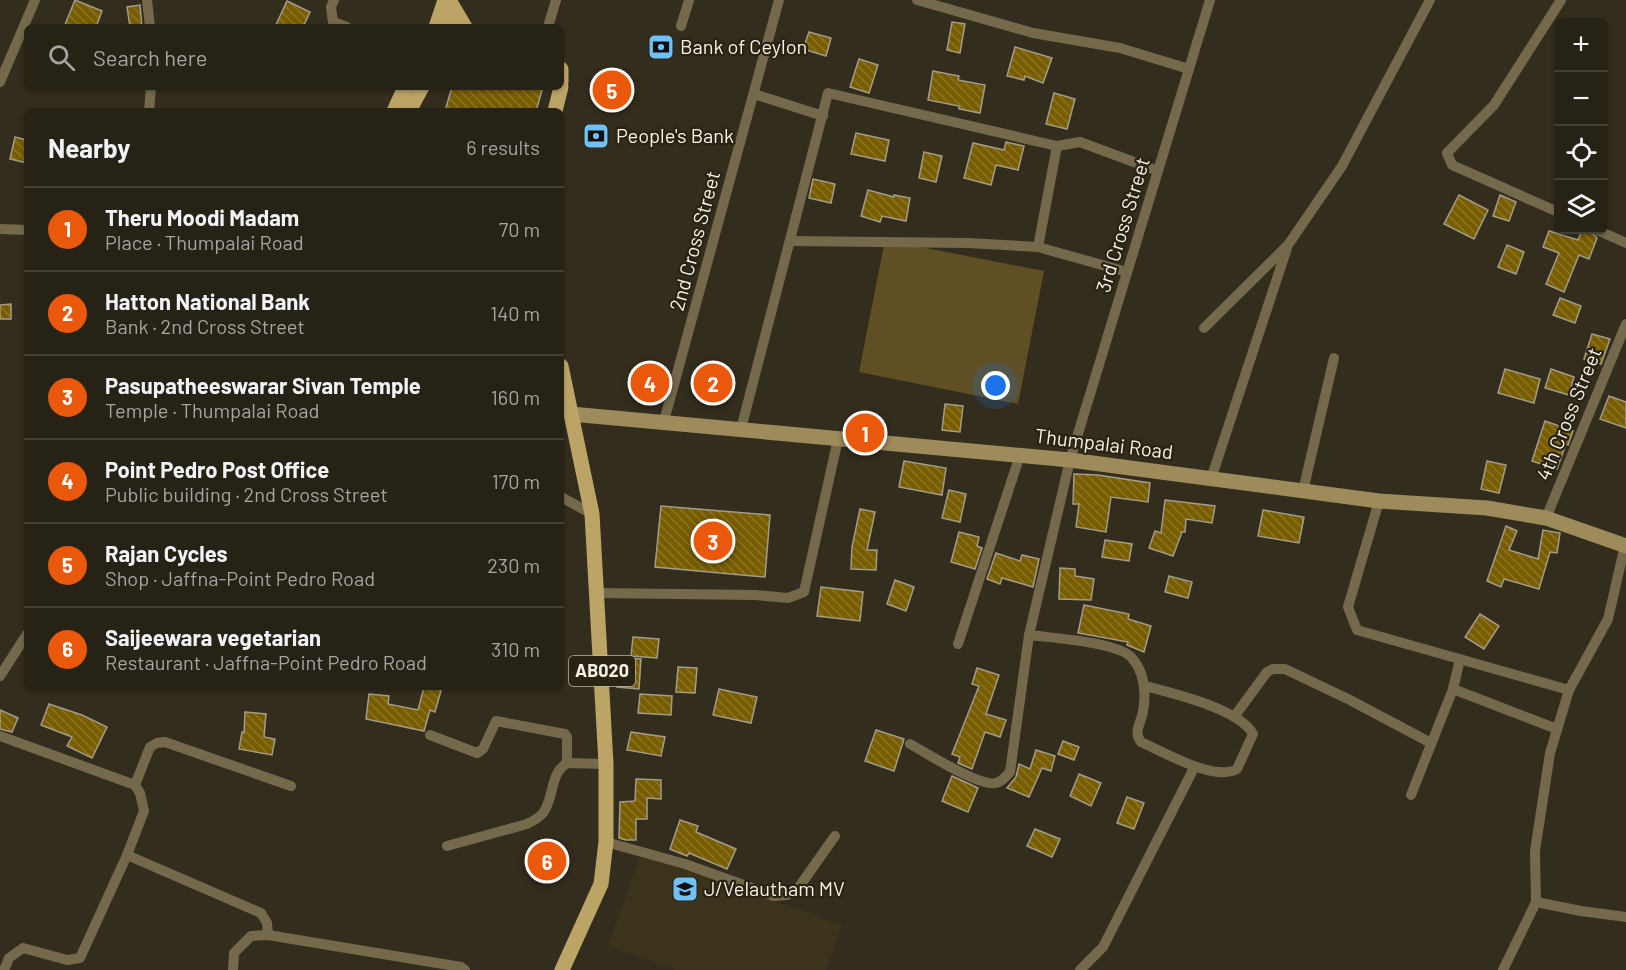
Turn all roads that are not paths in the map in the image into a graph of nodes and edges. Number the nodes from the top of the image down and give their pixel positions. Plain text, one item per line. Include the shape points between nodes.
1 (35, 0) edge
2 (147, 0) edge
3 (334, 0) edge
4 (447, 0) edge
5 (556, 0) edge
6 (689, 0) edge
7 (779, 0) edge
8 (917, 0) edge
9 (1210, 0) edge
10 (1430, 0) edge
11 (1560, 0) edge
12 (25, 24) edge
13 (150, 24) edge
14 (339, 24) edge
15 (437, 24) edge
16 (449, 24) edge
17 (463, 24) edge
18 (549, 24) edge
19 (24, 26) edge
20 (681, 26) dead end
21 (1189, 69) junction
22 (0, 82) edge
23 (151, 90) edge
24 (404, 90) edge
25 (420, 90) edge
26 (560, 90) edge
27 (753, 94) junction
28 (148, 108) edge
29 (395, 108) edge
30 (411, 108) edge
31 (556, 108) edge
32 (823, 116) junction
33 (1057, 146) junction
34 (1158, 171) junction
35 (1554, 210) edge
36 (0, 229) edge
37 (24, 230) edge
38 (1606, 234) edge
39 (790, 242) junction
40 (1626, 243) edge
41 (1288, 245) junction
42 (1038, 247) junction
43 (1127, 273) junction
44 (1626, 324) edge
45 (1204, 328) dead end
46 (1334, 358) dead end
47 (564, 380) edge
48 (571, 414) junction
49 (664, 421) junction
50 (741, 429) junction
51 (838, 439) junction
52 (1020, 455) junction
53 (1070, 460) junction
54 (1212, 479) junction
55 (1303, 491) junction
56 (564, 499) edge
57 (1379, 501) junction
58 (592, 514) junction
59 (1546, 518) junction
60 (1625, 546) edge
61 (598, 593) junction
62 (1029, 635) junction
63 (24, 639) edge
64 (958, 644) dead end
65 (1460, 659) junction
66 (0, 676) edge
67 (1145, 686) junction
68 (1453, 688) junction
69 (1569, 690) junction
70 (1234, 717) junction
71 (1557, 729) junction
72 (430, 735) dead end
73 (0, 736) edge
74 (1431, 742) junction
75 (910, 744) dead end
76 (567, 763) junction
77 (606, 764) junction
78 (1195, 766) junction
79 (135, 785) junction
80 (291, 786) dead end
81 (1411, 795) dead end
82 (835, 836) dead end
83 (606, 842) junction
84 (447, 846) dead end
85 (127, 855) junction
86 (1536, 902) junction
87 (1626, 917) edge
88 (268, 935) junction
89 (4, 970) edge
90 (233, 970) edge
91 (465, 970) edge
92 (562, 970) edge
93 (1080, 970) edge
94 (1503, 970) edge

1 - 12 street
2 - 13 street
3 - 14 street via 333,22
4 - 15 main road
4 - 16 main road
4 - 17 main road
5 - 18 street
6 - 20 street
7 - 27 street, 2nd Cross Street
8 - 21 street via 1034,33 1120,48
9 - 21 street, 3rd Cross Street
10 - 41 street via 1342,166
11 - 35 street via 1494,105 1447,153 1452,165
19 - 22 street
21 - 34 street, 3rd Cross Street
23 - 28 street
24 - 29 main road
25 - 30 main road
26 - 31 main road
27 - 32 street
27 - 49 street, 2nd Cross Street
32 - 33 street via 828,93
32 - 39 street
33 - 34 street via 1080,142
33 - 42 street
34 - 43 street, 3rd Cross Street
36 - 37 street
38 - 40 street
39 - 42 street
39 - 50 street
41 - 45 street
41 - 54 street
42 - 43 street
43 - 53 street, 3rd Cross Street
44 - 59 street, 4th Cross Street
46 - 55 street
47 - 48 main road, AB020
48 - 49 street, Thumpalai Road
48 - 58 main road, AB020
49 - 50 street, Thumpalai Road
50 - 51 street, Thumpalai Road
51 - 52 street, Thumpalai Road
51 - 61 street via 804,592 788,597
52 - 53 street, Thumpalai Road
52 - 64 street
53 - 54 street, Thumpalai Road
53 - 62 street, 3rd Cross Street
54 - 55 street, Thumpalai Road
55 - 57 street, Thumpalai Road
56 - 58 street
57 - 59 street, Thumpalai Road via 1487,508
57 - 65 street via 1348,607 1357,630
58 - 61 main road, AB020
59 - 60 street, Thumpalai Road
60 - 69 street via 1608,619
61 - 77 main road, AB020
62 - 67 street via 1106,645 1131,657
62 - 75 street, 3rd Cross Street via 1010,771 1001,782 992,784 958,771
63 - 66 street
65 - 68 street
65 - 69 street
67 - 70 street via 1192,698
67 - 78 street via 1138,738
68 - 71 street
68 - 74 street
69 - 71 street
70 - 74 street via 1267,672 1285,669
70 - 78 street via 1250,727 1253,734 1237,770 1224,774
71 - 86 street via 1535,852
72 - 76 street via 477,753 483,749 496,721 565,734
73 - 79 street
74 - 81 street
76 - 77 street
76 - 84 street via 556,773 544,812 537,819
77 - 83 main road, AB020
78 - 93 street via 1103,947
79 - 80 street via 150,747 165,742
79 - 85 street via 144,811
82 - 83 street via 799,887 787,895 774,896 685,864
83 - 92 main road, AB020 via 601,884
85 - 88 street via 261,913
85 - 89 street via 80,958 67,960 23,948 9,958
86 - 87 street
86 - 94 street
88 - 90 street via 251,936 234,953
88 - 91 street

